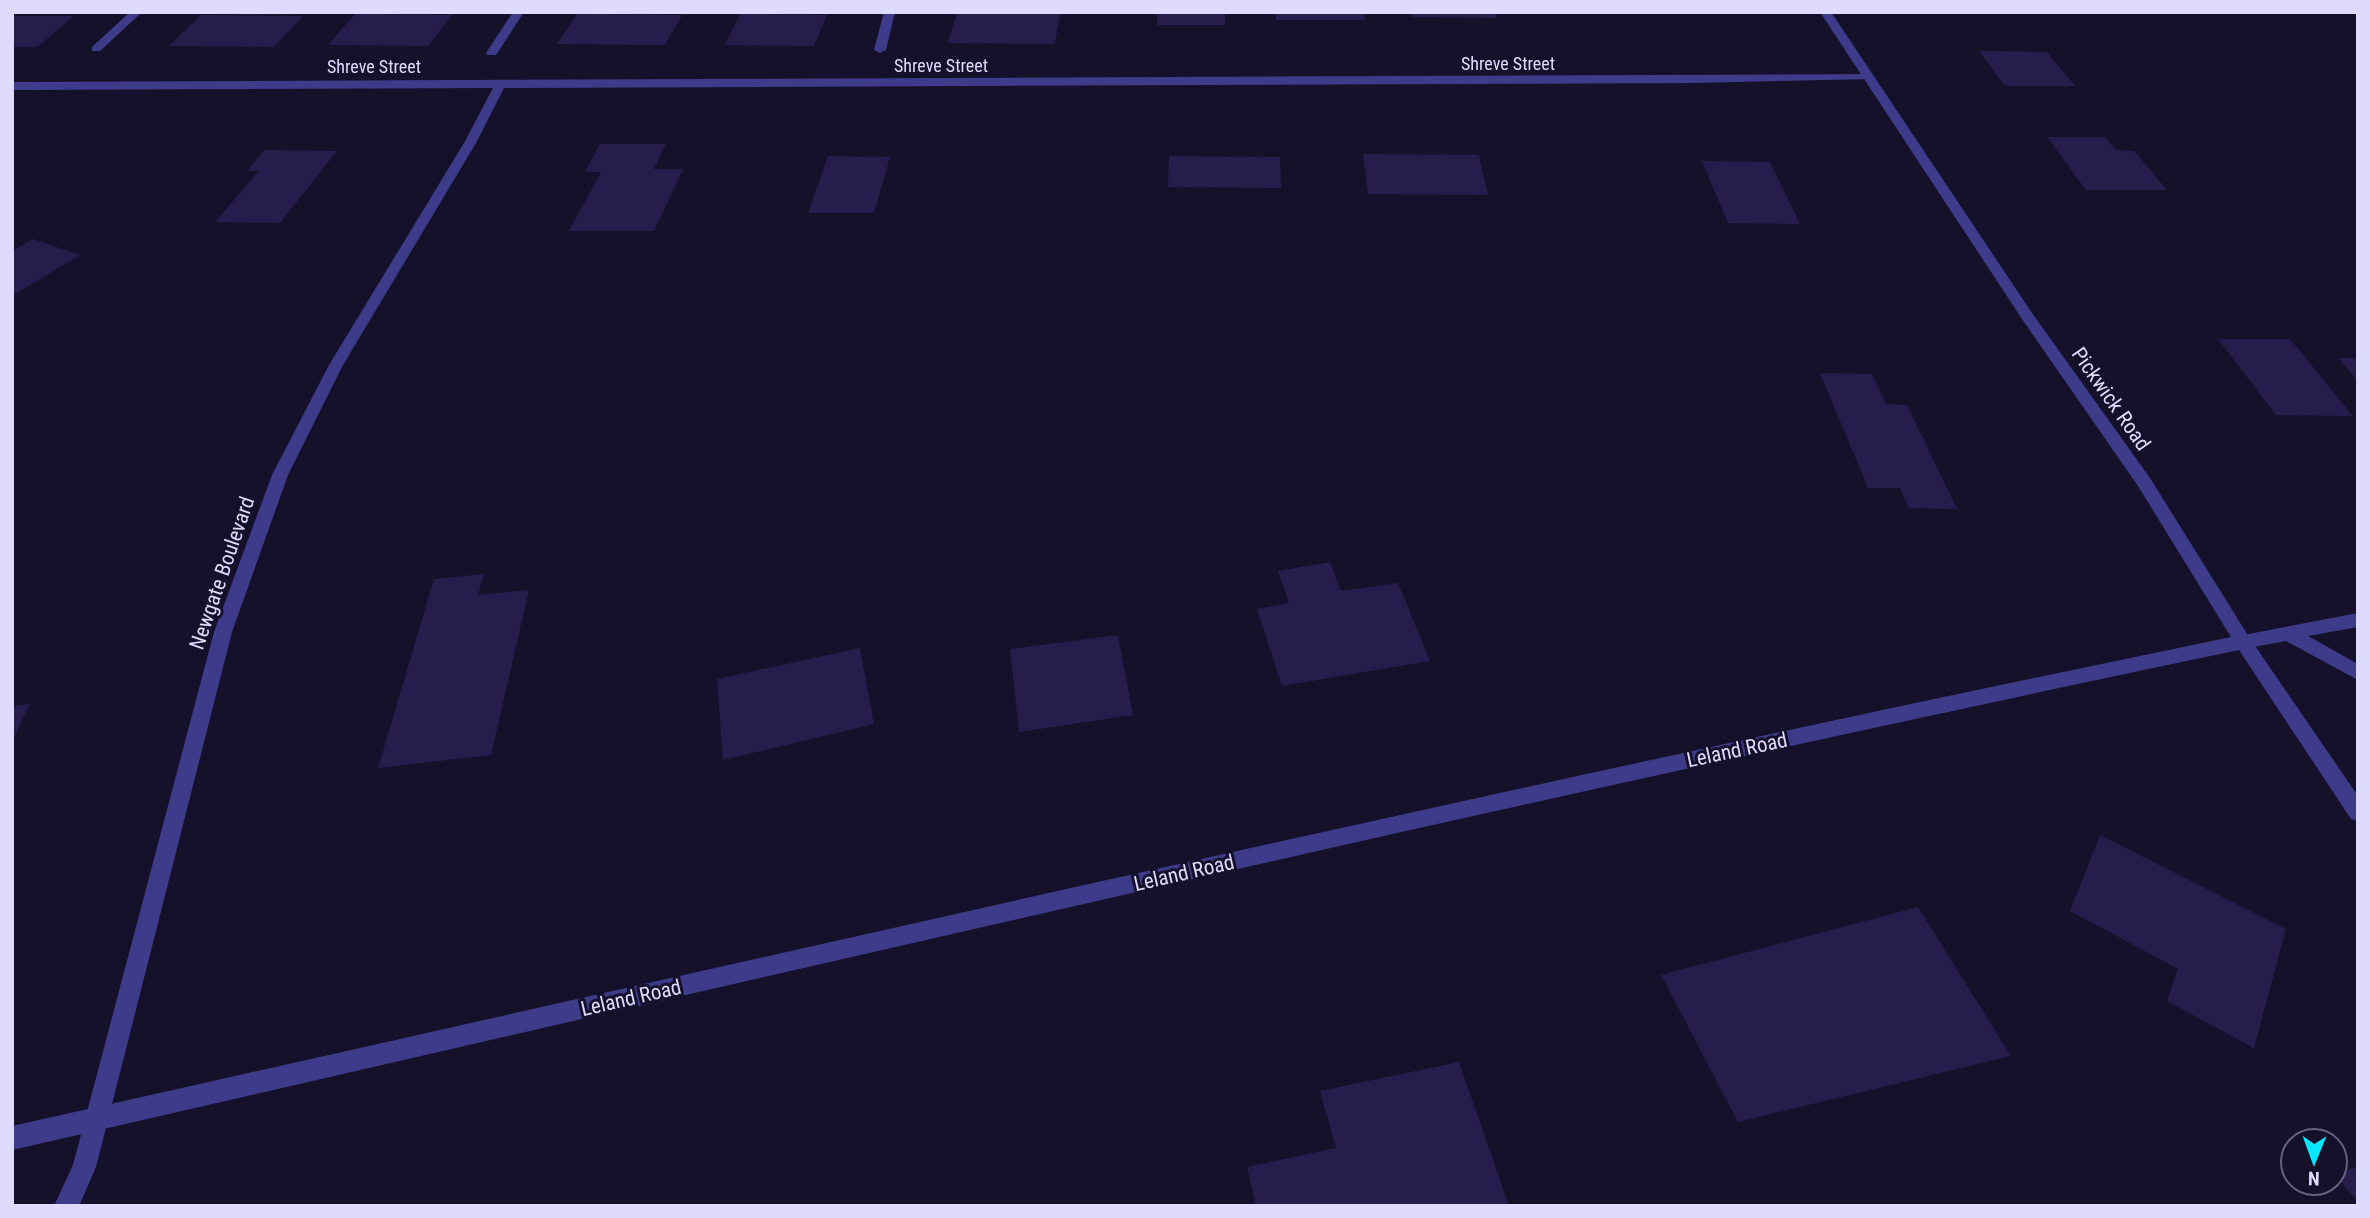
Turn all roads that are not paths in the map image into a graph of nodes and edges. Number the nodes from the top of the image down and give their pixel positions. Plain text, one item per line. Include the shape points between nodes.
1 (137, 12) edge
2 (519, 12) edge
3 (890, 12) edge
4 (1825, 12) edge
5 (96, 49) dead end
6 (880, 50) dead end
7 (492, 53) dead end
8 (1869, 77) junction
9 (500, 83) junction
10 (12, 86) edge
11 (2358, 620) edge
12 (2289, 634) junction
13 (2243, 642) junction
14 (2358, 673) edge
15 (2358, 813) edge
16 (94, 1121) junction
17 (12, 1138) edge
18 (66, 1206) edge

1 - 5 street
2 - 7 street
3 - 6 street
4 - 8 street, Pickwick Road
8 - 9 street, Shreve Street
8 - 13 street, Pickwick Road via 2027,316 2144,482
9 - 10 street, Shreve Street
9 - 16 street, Newgate Boulevard via 470,143 336,365 280,475 223,632
11 - 12 street, Leland Road
12 - 13 street, Leland Road
12 - 14 street
13 - 15 street, Pickwick Road
13 - 16 street, Leland Road via 1156,878
16 - 17 street, Leland Road
16 - 18 street, Newgate Boulevard via 84,1167

